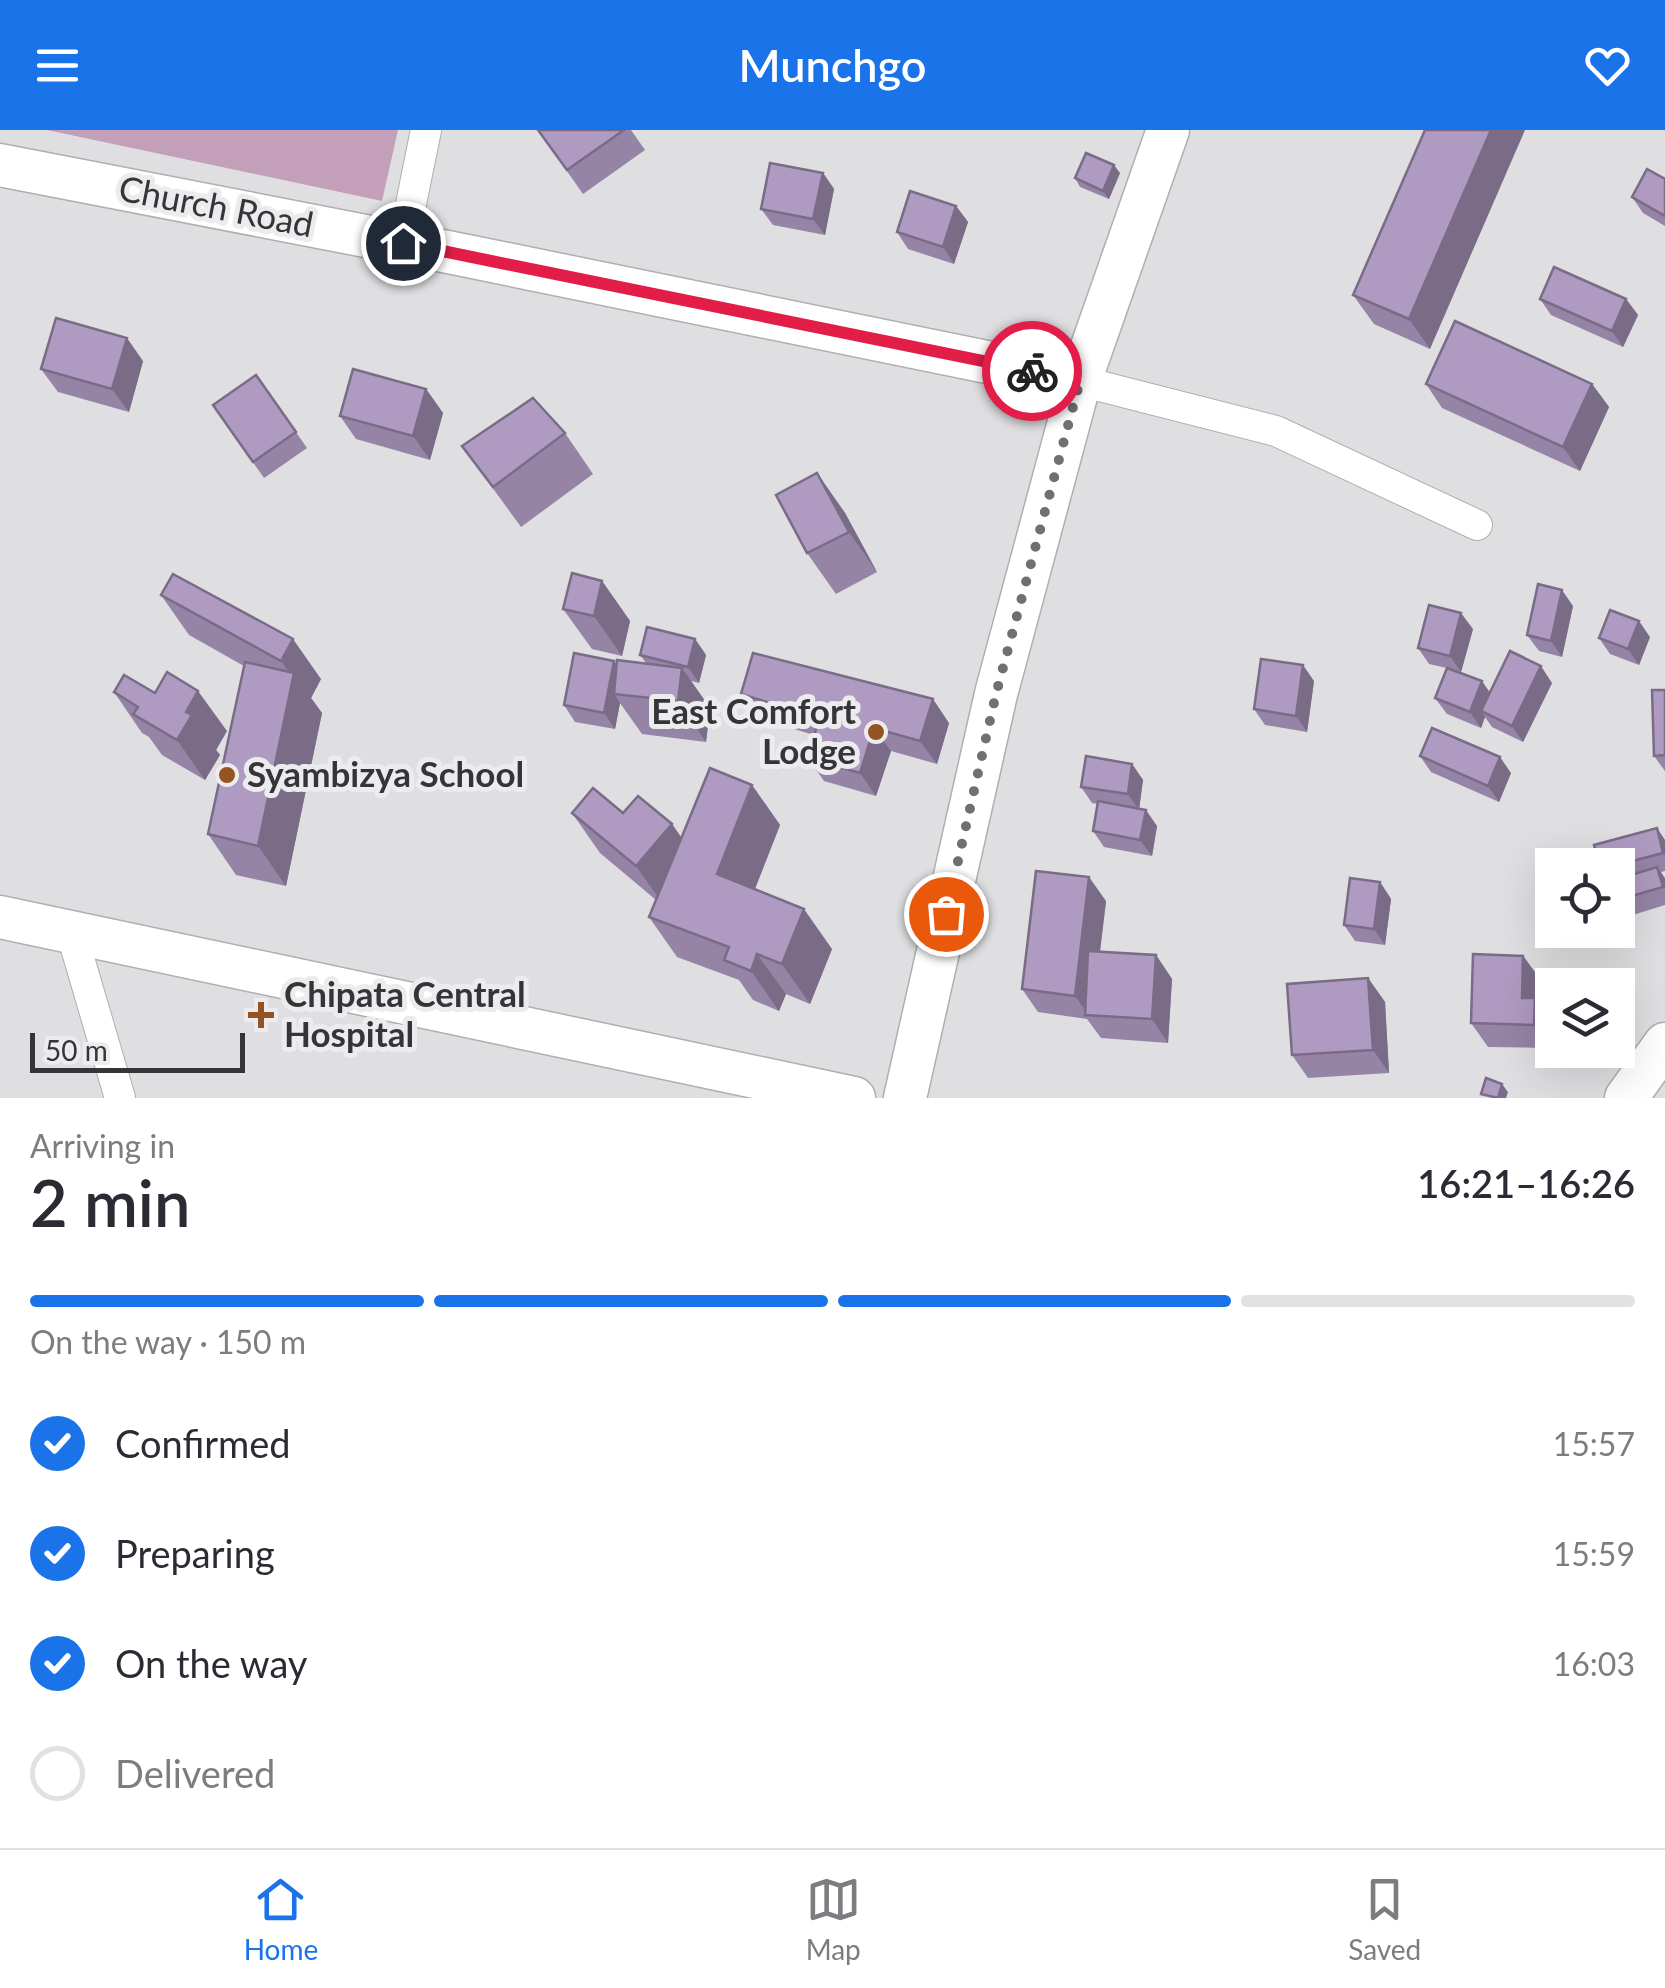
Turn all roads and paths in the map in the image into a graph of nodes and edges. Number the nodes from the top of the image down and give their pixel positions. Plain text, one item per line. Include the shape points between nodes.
1 (426, 130) edge
2 (1168, 130) edge
3 (0, 166) edge
4 (403, 243) junction
5 (1080, 381) junction
6 (1477, 525) dead end
7 (0, 916) edge
8 (72, 932) junction
9 (1665, 1044) edge
10 (120, 1098) edge
11 (854, 1098) edge
12 (905, 1098) edge
13 (1626, 1098) edge

1 - 4 street
2 - 5 street
3 - 4 street, Church Road
4 - 5 street, Church Road
5 - 6 street via 1276,431
5 - 12 street via 996,694
7 - 8 street
8 - 10 street
8 - 11 street
9 - 13 street

